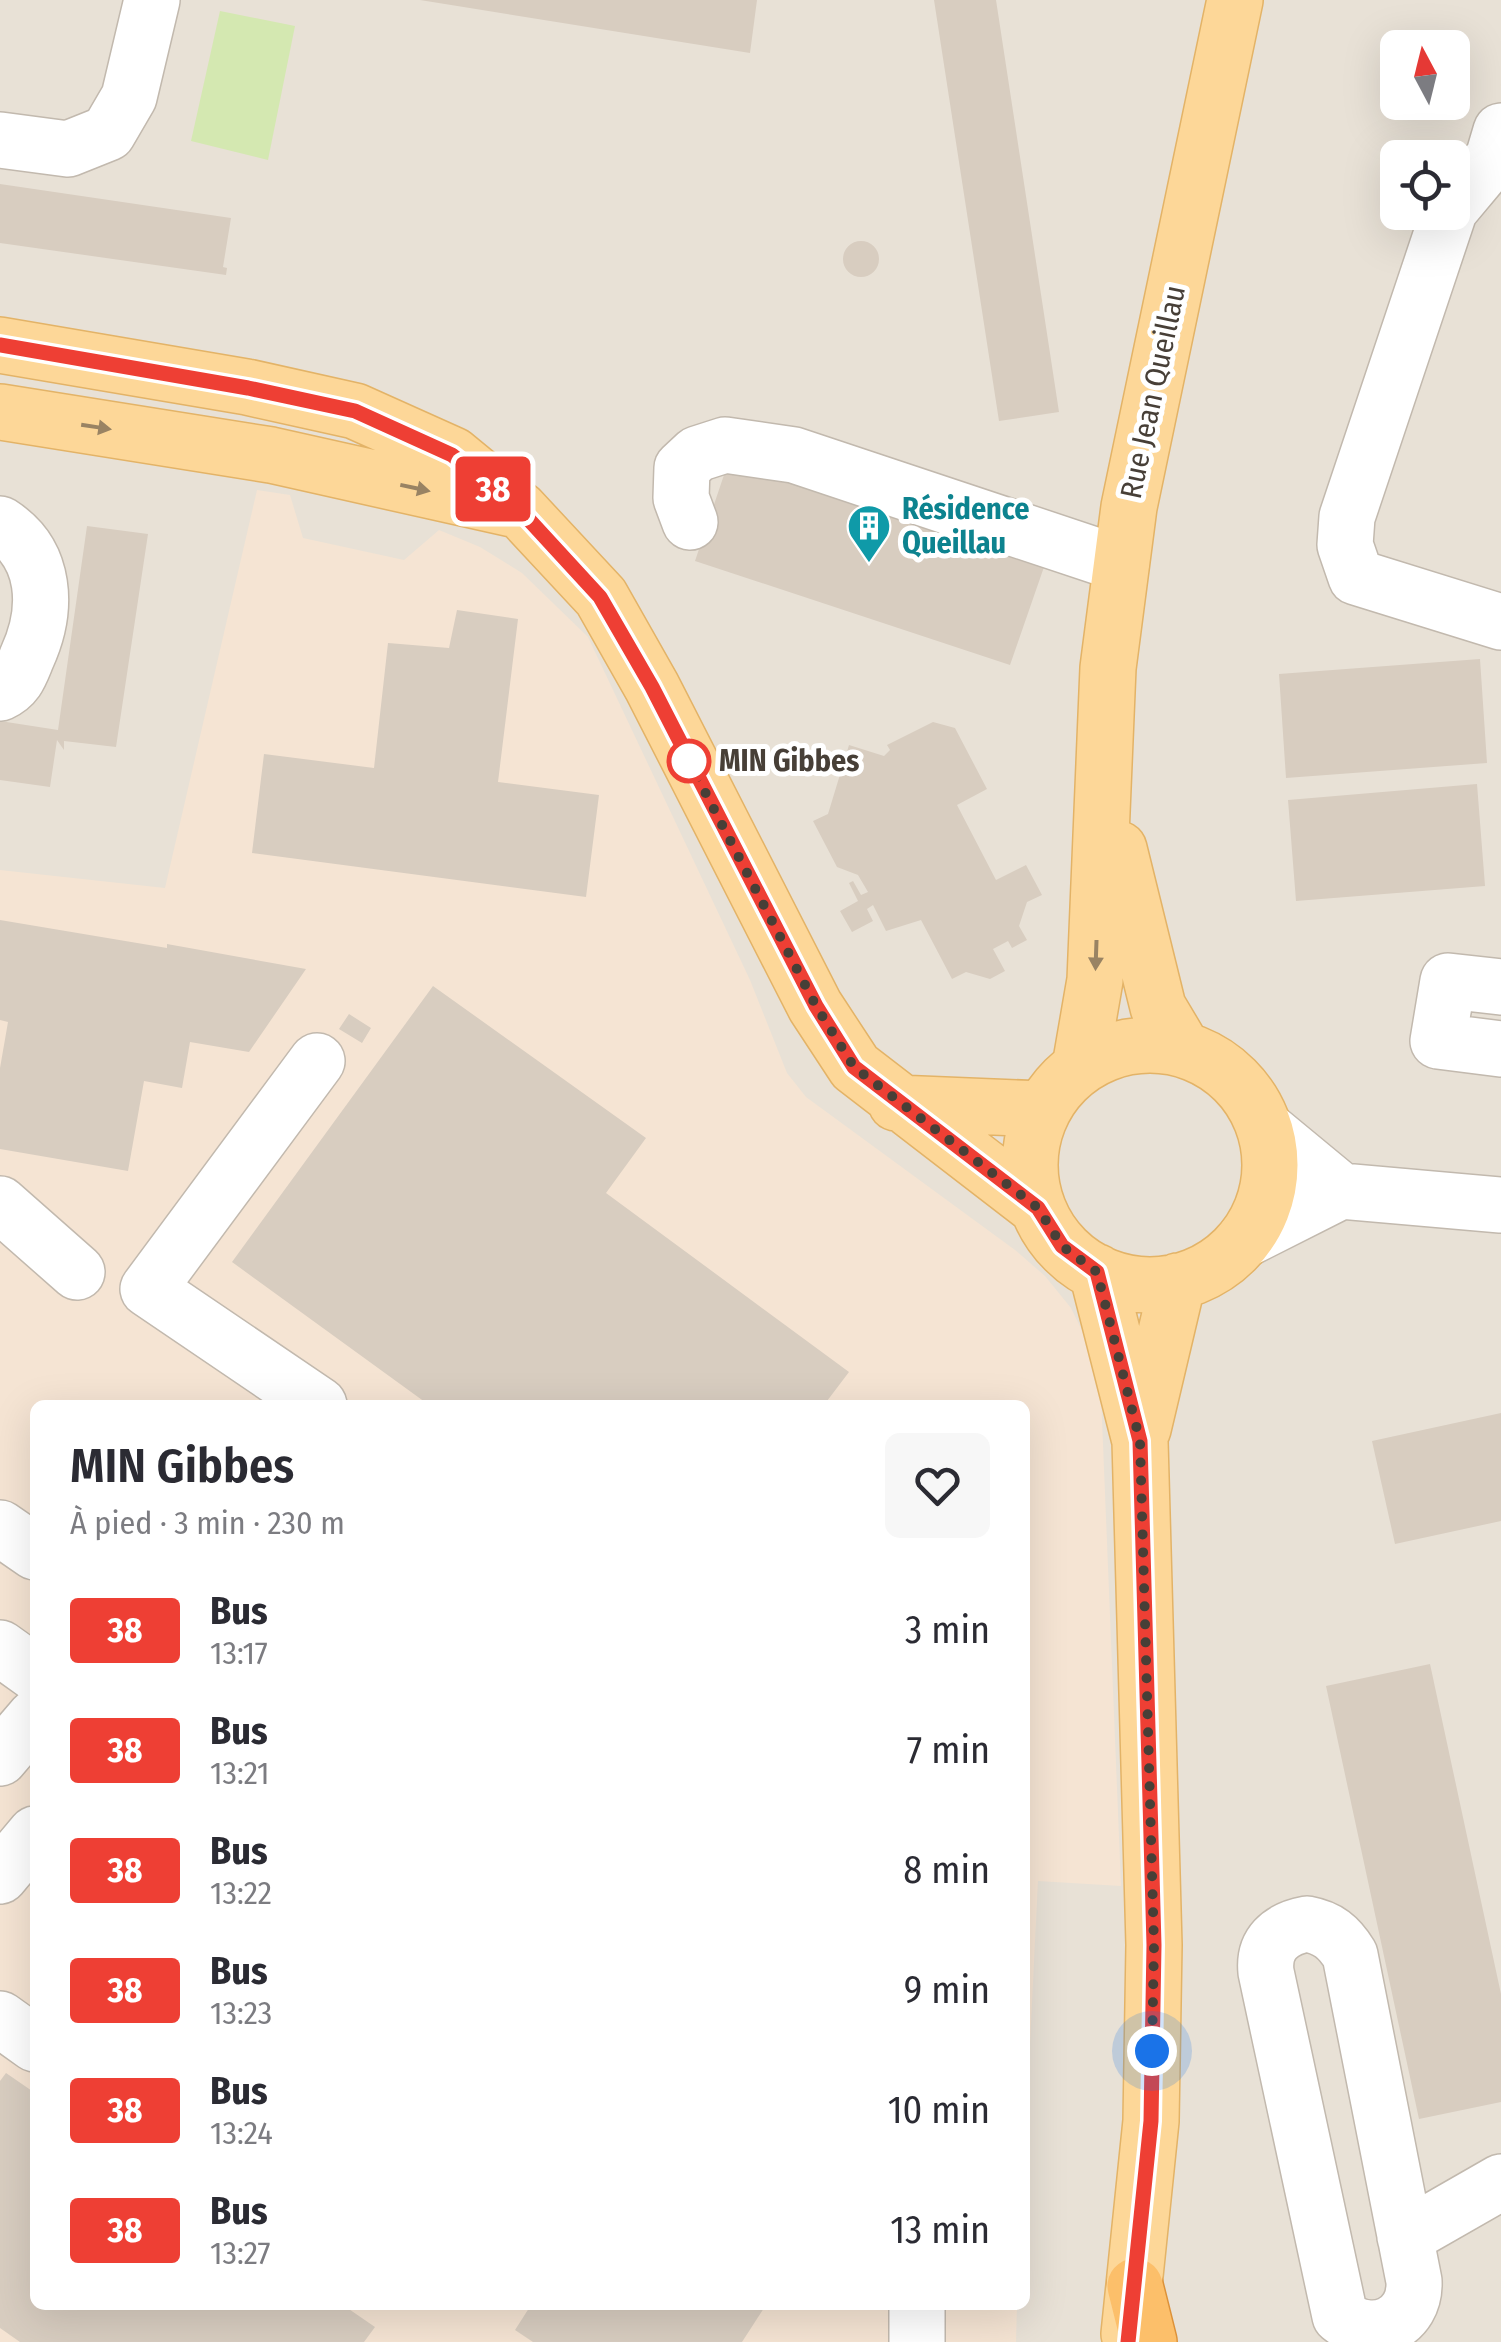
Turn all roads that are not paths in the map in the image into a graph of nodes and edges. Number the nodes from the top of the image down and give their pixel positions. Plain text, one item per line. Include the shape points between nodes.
1 (152, 0) edge
2 (1236, 0) edge
3 (1501, 130) edge
4 (0, 140) edge
5 (1470, 186) edge
6 (1444, 230) edge
7 (0, 345) edge
8 (0, 412) edge
9 (520, 510) junction
10 (690, 522) dead end
11 (0, 524) edge
12 (1121, 564) junction
13 (1501, 622) edge
14 (0, 694) edge
15 (1104, 788) junction
16 (1501, 987) edge
17 (1183, 1049) junction
18 (1501, 1049) edge
19 (317, 1062) dead end
20 (1080, 1067) junction
21 (896, 1103) junction
22 (1043, 1109) junction
23 (1266, 1129) junction
24 (1341, 1191) junction
25 (0, 1204) edge
26 (1501, 1206) edge
27 (1038, 1208) junction
28 (1244, 1240) junction
29 (77, 1272) dead end
30 (1097, 1272) junction
31 (1178, 1281) junction
32 (312, 1400) edge
33 (1140, 1441) junction
34 (0, 1528) edge
35 (30, 1549) edge
36 (0, 1648) edge
37 (30, 1669) edge
38 (30, 1723) edge
39 (0, 1758) edge
40 (0, 1773) edge
41 (30, 1795) edge
42 (0, 2019) edge
43 (30, 2040) edge
44 (1501, 2182) edge
45 (1405, 2237) junction
46 (1135, 2286) junction
47 (918, 2310) edge
48 (918, 2342) edge
49 (1128, 2342) edge
50 (1150, 2342) edge

1 - 4 lane via 128,97 108,134 68,149
2 - 12 main road, Rue Jean Queillau
3 - 5 lane via 1493,158
6 - 13 lane via 1347,516 1345,546 1356,577
7 - 9 main road via 355,411 452,455
8 -> 9 main road via 270,455
9 - 21 main road via 600,597 816,1006 854,1067
10 - 12 lane via 681,498 682,468 697,454 725,445 794,455
11 - 14 lane via 33,557 42,599 41,627 14,686
12 - 15 main road, Rue Jean Queillau via 1108,668
15 - 17 main road, Rue Jean Queillau via 1158,1007
15 -> 20 main road, Rue Jean Queillau via 1095,980
16 - 18 lane via 1448,980 1438,1041
17 - 20 main road via 1140,1045
17 - 23 main road via 1242,1087
19 - 32 lane via 148,1289
20 - 22 main road
21 - 22 main road
21 - 27 main road
22 - 27 main road via 1030,1158
23 - 24 lane
23 - 28 main road via 1271,1175
24 - 26 lane
24 - 28 lane
25 - 29 lane
27 - 30 main road via 1062,1246
28 - 31 main road via 1214,1266
30 - 31 main road via 1137,1284
30 - 33 main road
31 - 33 main road
33 - 46 main road via 1154,1945 1151,2121
34 - 35 lane
36 - 37 lane
38 - 39 lane
40 - 41 lane
42 - 43 lane
44 - 45 lane
45 - 45 lane via 1350,1955 1322,1927 1291,1927 1274,1938 1264,1956 1266,1972 1340,2316 1350,2325 1382,2329 1409,2308 1414,2281
46 - 49 main road
46 - 50 highway
47 - 48 lane

